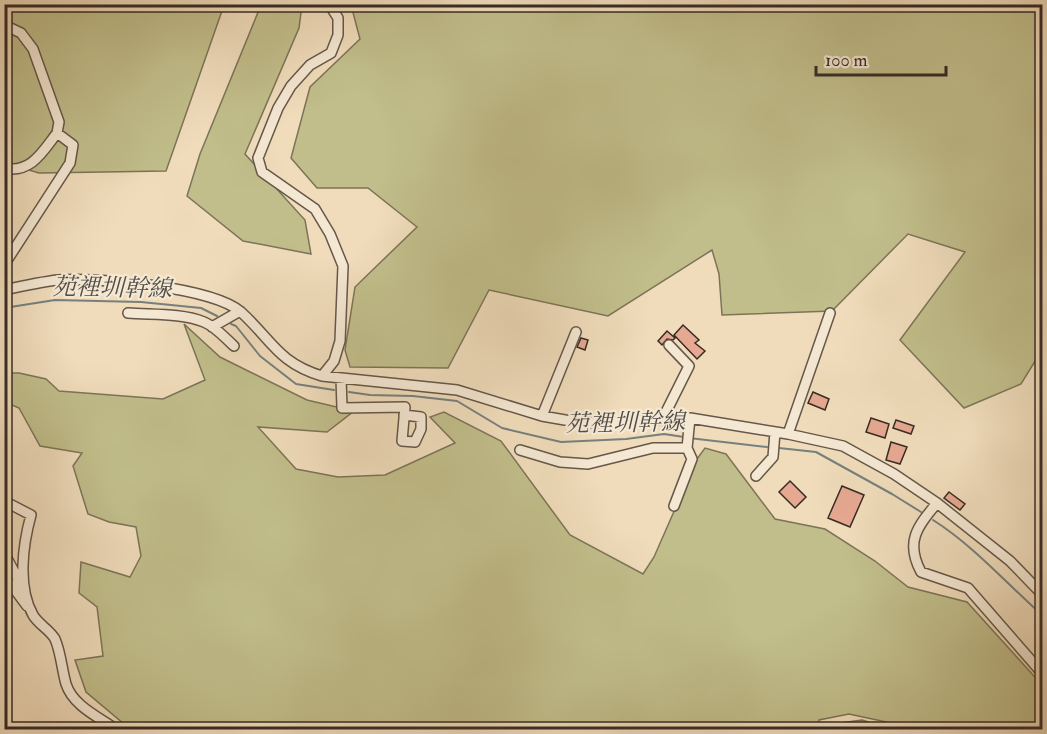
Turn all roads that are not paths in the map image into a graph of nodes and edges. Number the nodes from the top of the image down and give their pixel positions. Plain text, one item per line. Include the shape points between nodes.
1 (329, 4) edge
2 (4, 25) edge
3 (57, 133) junction
4 (4, 168) edge
5 (4, 265) edge
6 (4, 290) edge
7 (240, 311) junction
8 (128, 313) dead end
9 (830, 313) dead end
10 (212, 327) junction
11 (576, 332) dead end
12 (669, 345) dead end
13 (234, 346) dead end
14 (322, 376) junction
15 (341, 378) junction
16 (404, 415) dead end
17 (542, 416) junction
18 (663, 418) junction
19 (690, 418) junction
20 (776, 432) junction
21 (788, 434) junction
22 (687, 448) junction
23 (520, 450) dead end
24 (756, 476) dead end
25 (4, 501) edge
26 (936, 503) junction
27 (674, 506) dead end
28 (4, 554) edge
29 (4, 574) edge
30 (26, 594) junction
31 (1042, 594) edge
32 (33, 616) junction
33 (1042, 673) edge
34 (117, 729) edge

1 - 14 street via 338,18 338,35 331,53 310,65 291,86 258,158 262,172 315,209 343,266 340,341 334,361
2 - 3 street via 21,33 33,49 59,122
3 - 4 street via 35,162 15,171
3 - 5 street via 73,145 70,163
6 - 7 street via 60,280 109,282 185,290 207,295
7 - 10 street
7 - 14 street via 278,353 305,371
8 - 10 street via 185,317
9 - 21 street
10 - 13 street
11 - 17 street
12 - 18 street via 689,366
14 - 15 street
15 - 16 street via 342,408 405,407
15 - 17 street via 457,390
17 - 18 street via 594,423
18 - 19 street
19 - 20 street
19 - 22 street
20 - 21 street
20 - 24 street via 773,457
21 - 26 street via 843,446
22 - 23 street via 653,448 588,464 560,462
22 - 27 street via 692,459
25 - 30 street via 31,515 24,540
26 - 31 street via 1010,561
26 - 33 street via 916,529 913,557 921,572 968,588
28 - 30 street
29 - 32 street
30 - 32 street
32 - 34 street via 54,638 74,700

